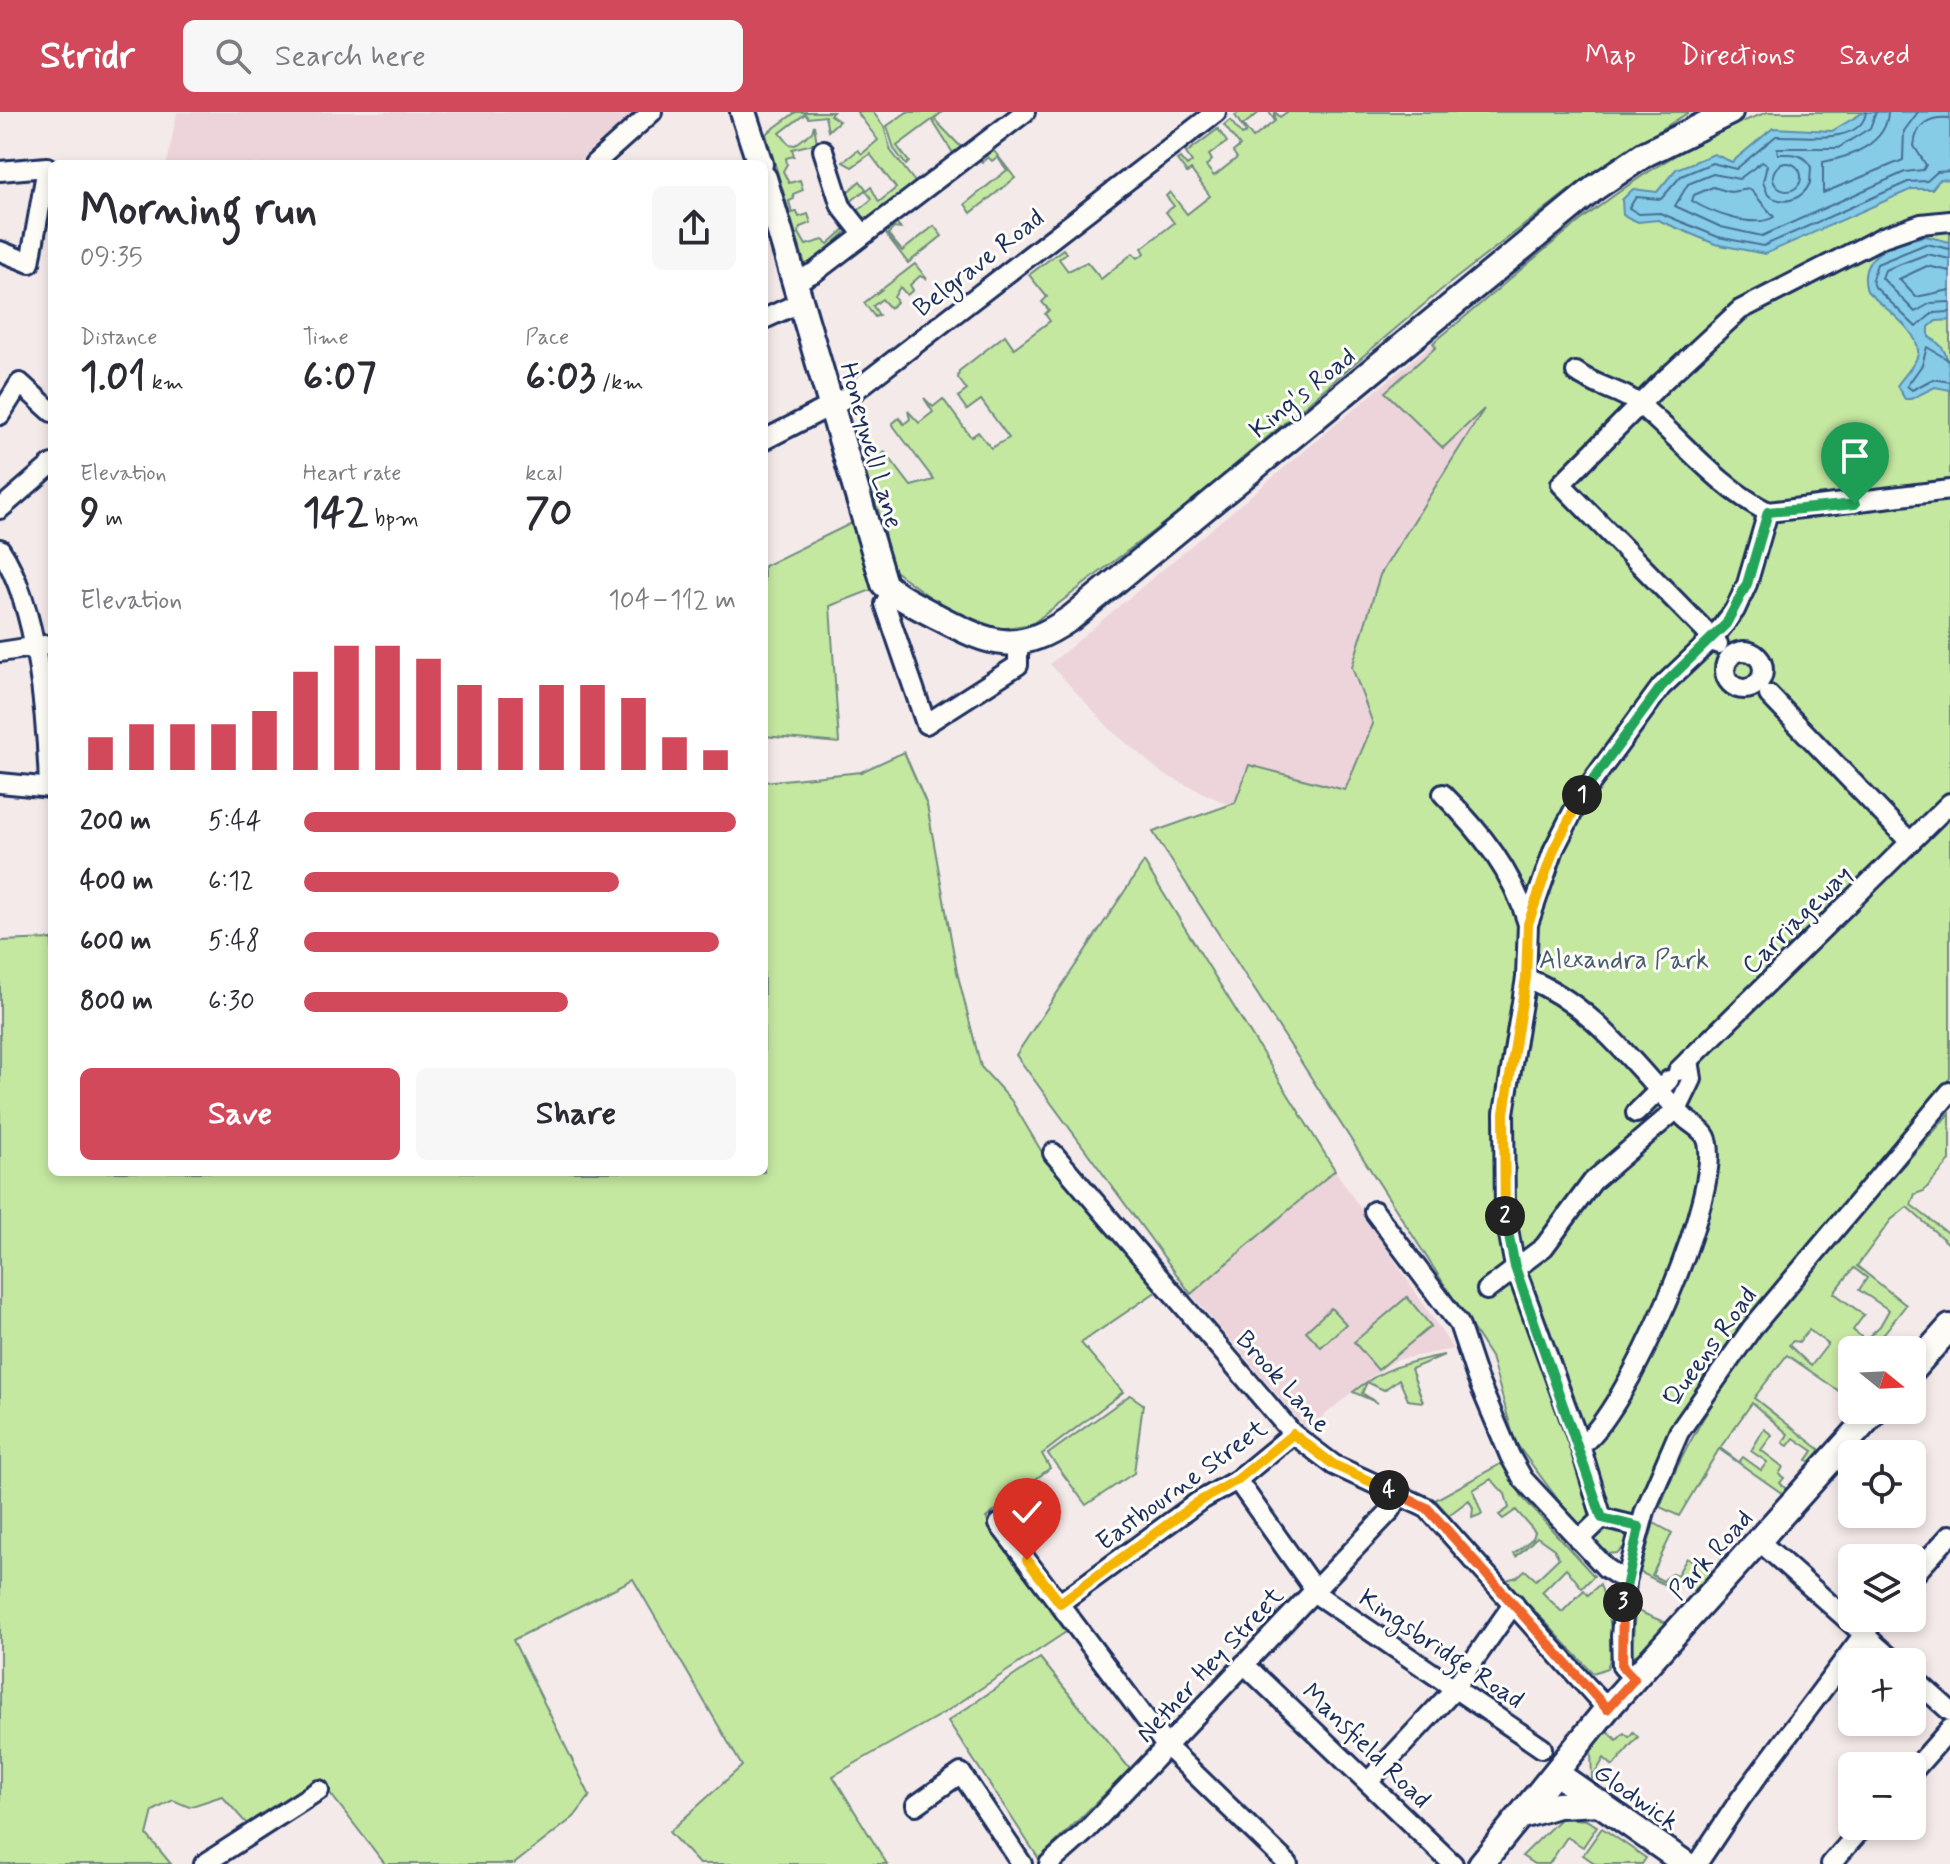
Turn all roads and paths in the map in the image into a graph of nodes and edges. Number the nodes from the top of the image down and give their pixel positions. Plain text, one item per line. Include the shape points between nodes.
1 (652, 112) edge
2 (743, 112) edge
3 (1025, 112) edge
4 (1216, 112) edge
5 (1730, 112) edge
6 (823, 150) dead end
7 (603, 160) edge
8 (759, 160) edge
9 (0, 171) edge
10 (768, 191) edge
11 (1950, 221) edge
12 (863, 234) junction
13 (0, 251) edge
14 (798, 292) junction
15 (768, 316) edge
16 (1576, 372) dead end
17 (839, 401) junction
18 (1640, 404) junction
19 (48, 408) edge
20 (0, 415) edge
21 (768, 438) edge
22 (48, 467) edge
23 (1950, 490) edge
24 (0, 509) edge
25 (1768, 512) junction
26 (0, 549) edge
27 (891, 591) junction
28 (1018, 644) junction
29 (48, 645) edge
30 (1721, 647) junction
31 (32, 648) junction
32 (0, 652) edge
33 (1764, 690) junction
34 (48, 747) edge
35 (0, 783) edge
36 (48, 788) edge
37 (1443, 794) dead end
38 (1950, 803) edge
39 (1910, 842) junction
40 (1528, 924) junction
41 (1526, 978) junction
42 (1674, 1075) junction
43 (1950, 1092) edge
44 (1678, 1108) junction
45 (1636, 1113) dead end
46 (1053, 1153) dead end
47 (1374, 1211) dead end
48 (1515, 1267) junction
49 (1487, 1290) dead end
50 (1950, 1327) edge
51 (1926, 1354) edge
52 (1863, 1424) edge
53 (1293, 1434) junction
54 (1580, 1445) junction
55 (1237, 1480) junction
56 (1400, 1494) junction
57 (1602, 1518) junction
58 (999, 1524) dead end
59 (1639, 1527) junction
60 (1950, 1535) edge
61 (1579, 1540) junction
62 (1759, 1541) junction
63 (1926, 1562) edge
64 (1626, 1581) junction
65 (1316, 1589) junction
66 (1060, 1603) junction
67 (1514, 1603) junction
68 (1863, 1633) junction
69 (1880, 1648) edge
70 (1244, 1664) junction
71 (1634, 1679) junction
72 (1455, 1687) junction
73 (1926, 1690) edge
74 (1607, 1709) junction
75 (1950, 1711) edge
76 (1950, 1729) edge
77 (1576, 1746) junction
78 (1167, 1747) junction
79 (1542, 1748) dead end
80 (1926, 1756) edge
81 (1556, 1773) junction
82 (1368, 1782) junction
83 (319, 1790) dead end
84 (1594, 1799) junction
85 (916, 1805) dead end
86 (1522, 1816) junction
87 (1852, 1840) edge
88 (204, 1864) edge
89 (1022, 1864) edge
90 (1049, 1864) edge
91 (1288, 1864) edge
92 (1453, 1864) edge
93 (1481, 1864) edge
94 (1686, 1864) edge
95 (1697, 1864) edge
96 (1831, 1864) edge

1 - 7 street
2 - 8 street
3 - 12 street
4 - 17 street, Belgrave Road
5 - 28 street, King's Road via 1645,154 1596,187 1071,618
6 - 12 street via 837,171 841,206
9 - 13 street via 47,167 30,263
10 - 14 street, Honeywell Lane
11 - 18 street via 1883,237 1740,310
12 - 14 street via 805,279
14 - 15 street
14 - 17 street, Honeywell Lane
16 - 18 street
17 - 21 street, Belgrave Road
17 - 27 street, Honeywell Lane via 884,584
18 - 25 street via 1721,483
18 - 30 street via 1561,484
19 - 20 street via 20,383
22 - 24 street
23 - 25 street
25 - 30 street
26 - 31 street via 23,597
27 - 28 street via 985,640
27 - 28 street, Honeywell Lane via 885,604 926,724 1018,665
29 - 31 street
30 - 33 street via 1758,657
30 - 33 street via 1729,683
30 - 40 street via 1661,687 1580,798 1549,862
31 - 32 street
31 - 34 street
33 - 39 street
35 - 36 street
37 - 40 street via 1500,861
38 - 39 street, Carriageway
39 - 42 street, Carriageway
40 - 41 street
41 - 42 street via 1554,989
41 - 48 street via 1503,1136 1505,1213
42 - 44 street
42 - 44 street via 1692,1079
42 - 45 street, Carriageway
43 - 59 street, Queens Road via 1722,1368 1672,1445
44 - 48 street via 1593,1181 1544,1247
44 - 54 street via 1706,1136 1711,1156 1700,1213 1639,1358 1595,1432
46 - 53 street, Brook Lane
47 - 61 street via 1459,1324 1523,1479
48 - 49 street
48 - 54 street
50 - 51 street
52 - 62 street, Park Road
53 - 55 street, Eastbourne Street
53 - 56 street, Brook Lane via 1334,1465
54 - 57 street
55 - 65 street, Kingsbridge Road
55 - 66 street, Eastbourne Street via 1198,1502
56 - 65 street, Nether Hey Street
56 - 67 street, Brook Lane via 1427,1508
57 - 59 street
57 - 61 street
58 - 66 street
59 - 64 street, Queens Road
60 - 63 street
61 - 64 street
62 - 68 street
62 - 71 street, Park Road
64 - 71 street, Queens Road via 1622,1666
65 - 70 street, Nether Hey Street
65 - 72 street, Kingsbridge Road
66 - 78 street
67 - 72 street
67 - 74 street, Brook Lane
68 - 69 street
68 - 95 street
70 - 78 street, Nether Hey Street
70 - 82 street, Mansfield Road
71 - 74 street, Park Road
72 - 79 street, Kingsbridge Road
72 - 82 street
73 - 75 street
74 - 77 street, Park Road
76 - 80 street
77 - 81 street, Park Road
77 - 84 street via 1580,1779
78 - 90 street, Nether Hey Street
78 - 91 street
81 - 84 street, Glodwick
81 - 86 street, Park Road
82 - 92 street, Mansfield Road
83 - 88 street
84 - 86 street
84 - 94 street, Glodwick
85 - 89 street via 961,1773
86 - 93 street, Park Road
87 - 96 street

